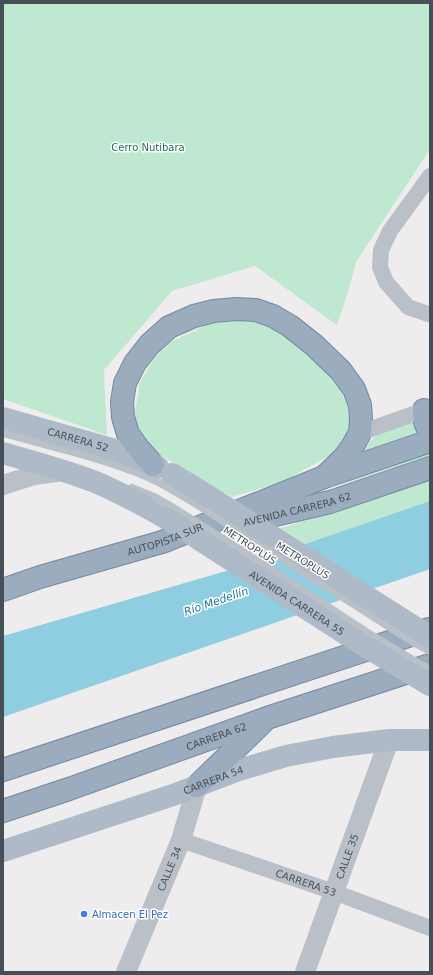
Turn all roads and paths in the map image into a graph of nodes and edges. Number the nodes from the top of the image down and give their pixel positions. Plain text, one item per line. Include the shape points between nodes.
1 (430, 176) edge
2 (430, 314) edge
3 (428, 416) edge
4 (3, 418) edge
5 (3, 433) edge
6 (360, 433) junction
7 (430, 441) edge
8 (3, 453) edge
9 (152, 465) junction
10 (430, 468) edge
11 (64, 471) junction
12 (324, 477) junction
13 (169, 480) junction
14 (3, 486) edge
15 (127, 486) dead end
16 (162, 542) junction
17 (3, 590) edge
18 (430, 629) edge
19 (430, 637) edge
20 (430, 651) edge
21 (430, 665) edge
22 (430, 670) edge
23 (430, 685) edge
24 (267, 718) junction
25 (389, 740) junction
26 (430, 740) edge
27 (3, 770) edge
28 (198, 786) junction
29 (3, 811) edge
30 (180, 840) junction
31 (3, 851) edge
32 (334, 892) junction
33 (430, 928) edge
34 (126, 972) edge
35 (305, 972) edge

1 - 2 street via 390,231 381,250 380,267 386,282 408,307
3 - 6 street
4 - 9 main road, CARRERA 52 via 119,451
5 - 13 lane
6 - 9 highway via 360,405 354,389 341,371 314,345 290,326 256,310 214,311 169,327 149,345 135,363 125,383 122,402 128,434
6 - 12 highway via 344,458
7 - 12 highway
8 - 11 main road
9 - 13 main road, CARRERA 52
10 - 16 highway, AVENIDA CARRERA 62 via 330,502
11 - 14 street via 34,475
11 - 23 main road, AVENIDA CARRERA 55, bridge via 99,484 166,518
12 - 16 highway, AUTOPISTA SUR
13 - 19 main road, bridge via 210,497
13 - 20 lane, METROPLUS, bridge via 195,503
15 - 22 lane, METROPLÚS, bridge via 170,506
16 - 17 highway, AUTOPISTA SUR
18 - 27 highway
21 - 24 highway, CARRERA 62
24 - 28 highway
24 - 29 highway, CARRERA 62
25 - 26 main road, CARRERA 54
25 - 28 main road, CARRERA 54 via 286,756
25 - 32 street, CALLE 35
28 - 30 street, CALLE 34
28 - 31 main road, CARRERA 54
30 - 32 street, CARRERA 53
30 - 34 street, CALLE 34
32 - 33 street, CARRERA 53
32 - 35 street, CALLE 35

